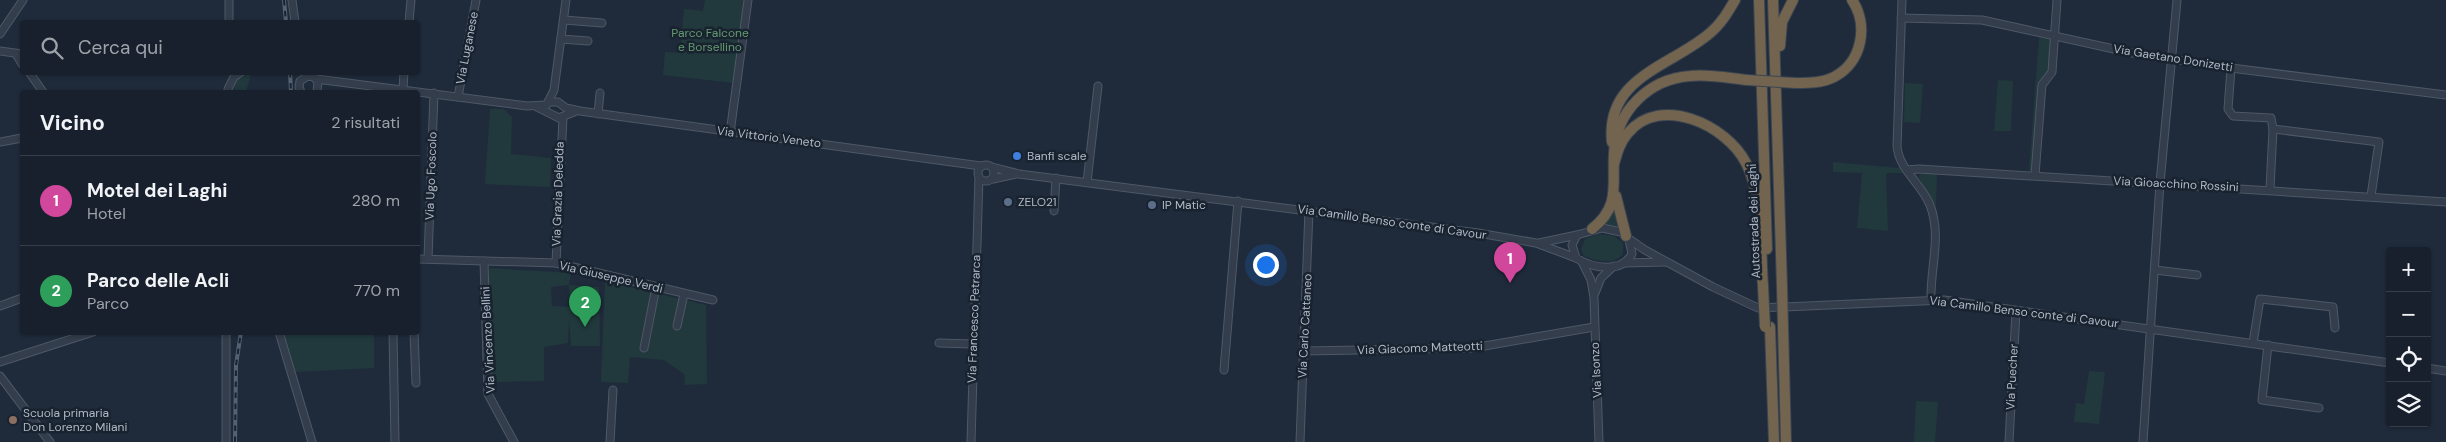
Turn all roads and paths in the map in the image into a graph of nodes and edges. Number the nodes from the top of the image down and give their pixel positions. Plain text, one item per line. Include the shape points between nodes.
1 (23, 0) edge
2 (229, 0) edge
3 (292, 0) edge
4 (411, 0) edge
5 (476, 0) edge
6 (566, 0) edge
7 (748, 0) edge
8 (1736, 0) edge
9 (1759, 0) edge
10 (1772, 0) edge
11 (1793, 0) edge
12 (1852, 0) edge
13 (1902, 0) edge
14 (2057, 0) edge
15 (2177, 0) edge
16 (1901, 18) junction
17 (229, 20) edge
18 (295, 20) edge
19 (409, 20) edge
20 (564, 20) junction
21 (602, 23) dead end
22 (0, 34) edge
23 (2054, 37) junction
24 (561, 39) junction
25 (588, 42) dead end
26 (0, 51) edge
27 (19, 54) edge
28 (2172, 59) junction
29 (2231, 68) junction
30 (31, 75) edge
31 (228, 75) edge
32 (237, 75) edge
33 (302, 75) edge
34 (305, 75) edge
35 (404, 75) edge
36 (316, 79) junction
37 (332, 80) junction
38 (1098, 86) dead end
39 (403, 89) junction
40 (42, 90) edge
41 (228, 90) edge
42 (228, 90) edge
43 (300, 90) edge
44 (318, 90) edge
45 (319, 90) edge
46 (411, 90) edge
47 (420, 91) edge
48 (434, 93) junction
49 (600, 93) dead end
50 (554, 94) junction
51 (2446, 95) edge
52 (458, 96) junction
53 (558, 102) junction
54 (548, 106) junction
55 (565, 113) junction
56 (598, 114) junction
57 (554, 117) junction
58 (560, 126) junction
59 (2273, 129) junction
60 (730, 132) junction
61 (20, 138) edge
62 (0, 142) edge
63 (1614, 152) junction
64 (962, 164) junction
65 (1614, 164) junction
66 (981, 166) junction
67 (992, 167) junction
68 (1907, 170) junction
69 (1019, 174) junction
70 (978, 175) junction
71 (2035, 175) junction
72 (1056, 178) junction
73 (991, 180) junction
74 (1087, 182) junction
75 (2160, 184) junction
76 (1614, 186) junction
77 (2270, 189) junction
78 (2371, 196) junction
79 (979, 197) junction
80 (1238, 201) junction
81 (2446, 202) edge
82 (1309, 210) junction
83 (1054, 211) dead end
84 (1592, 229) junction
85 (1577, 235) junction
86 (1628, 237) junction
87 (1780, 237) junction
88 (1536, 243) junction
89 (420, 259) edge
90 (428, 259) junction
91 (1579, 260) junction
92 (484, 261) junction
93 (1667, 262) junction
94 (556, 263) junction
95 (1624, 263) junction
96 (1614, 266) junction
97 (2155, 270) junction
98 (2198, 276) dead end
99 (1766, 286) junction
100 (656, 287) junction
101 (684, 294) junction
102 (1594, 298) junction
103 (20, 299) edge
104 (713, 300) dead end
105 (1931, 300) junction
106 (0, 306) edge
107 (2016, 311) junction
108 (677, 326) dead end
109 (1594, 327) junction
110 (2152, 328) junction
111 (2335, 328) dead end
112 (85, 335) edge
113 (226, 335) edge
114 (280, 335) edge
115 (393, 335) edge
116 (414, 335) edge
117 (939, 343) dead end
118 (2253, 343) junction
119 (973, 344) junction
120 (2268, 345) junction
121 (644, 348) dead end
122 (1304, 351) junction
123 (0, 362) edge
124 (2386, 362) edge
125 (2431, 369) edge
126 (1224, 370) dead end
127 (2446, 371) edge
128 (0, 376) edge
129 (416, 384) dead end
130 (613, 390) dead end
131 (2319, 408) dead end
132 (50, 442) edge
133 (226, 442) edge
134 (312, 442) edge
135 (395, 442) edge
136 (514, 442) edge
137 (610, 442) edge
138 (971, 442) edge
139 (1300, 442) edge
140 (1599, 442) edge
141 (1773, 442) edge
142 (1786, 442) edge
143 (2009, 442) edge
144 (2143, 442) edge

1 - 22 street
2 - 17 street
3 - 18 street
4 - 19 street
5 - 52 street, Via Luganese
6 - 20 street
7 - 60 street
8 - 63 highway via 1709,34 1657,65 1631,86 1614,112 1611,135
9 - 99 highway, Autostrada dei Laghi
10 - 87 highway, Autostrada dei Laghi
11 - 87 highway via 1782,22 1780,48
12 - 63 highway, bridge via 1859,11 1861,38 1855,57 1835,76 1796,83 1689,76 1660,83 1640,97 1625,115 1616,136
13 - 16 street
14 - 23 street
15 - 28 street
16 - 23 street, Via Gaetano Donizetti via 1982,20
16 - 68 street via 1897,146 1900,162
20 - 21 street
20 - 24 street
23 - 28 street, Via Gaetano Donizetti
23 - 71 street via 2051,75 2042,85
24 - 25 street
24 - 50 street
26 - 27 street
28 - 29 street, Via Gaetano Donizetti
28 - 75 street
29 - 51 street, Via Gaetano Donizetti
29 - 59 street via 2228,109 2233,116 2271,118
30 - 40 street
31 - 41 street
32 - 42 street
33 - 43 street
34 - 36 street
35 - 39 street
36 - 37 street
36 - 44 street
37 - 39 street
37 - 45 street
38 - 74 street
39 - 46 street
47 - 48 street
48 - 52 street
48 - 90 street, Via Ugo Foscolo
49 - 56 street
50 - 53 street
50 - 54 street
52 - 54 street
53 - 54 street
53 - 55 street
54 - 57 street, Via Grazia Deledda
55 - 56 street, Via Vittorio Veneto via 576,110
55 - 57 street
55 - 58 street, Via Grazia Deledda
56 - 60 street, Via Vittorio Veneto
57 - 58 street, Via Grazia Deledda
58 - 94 street, Via Grazia Deledda
59 - 77 street
59 - 78 street via 2379,142
60 - 64 street, Via Vittorio Veneto
61 - 62 street
63 - 65 highway
64 - 66 street, Via Vittorio Veneto
64 - 70 street, Via Vittorio Veneto
65 - 76 highway
65 - 99 highway via 1628,132 1641,122 1670,116 1684,117 1719,131 1740,153 1753,180
66 - 67 street
66 - 70 street
67 - 69 street
67 - 73 street via 995,175
68 - 71 street, Via Gioacchino Rossini via 1920,168
68 - 105 street via 1925,195 1934,220 1936,235
69 - 72 street
69 - 73 street
70 - 73 street via 983,181
70 - 79 street, Via Francesco Petrarca
71 - 75 street, Via Gioacchino Rossini
72 - 74 street
72 - 83 street
73 - 79 street, Via Francesco Petrarca
74 - 80 street
75 - 77 street, Via Gioacchino Rossini
75 - 97 street
76 - 84 highway via 1608,214
76 - 86 highway via 1620,219
77 - 78 street, Via Gioacchino Rossini
78 - 81 street, Via Gioacchino Rossini
79 - 119 street, Via Francesco Petrarca
80 - 82 street, Via Camillo Benso conte di Cavour
80 - 126 street
82 - 88 street, Via Camillo Benso conte di Cavour
82 - 122 street, Via Carlo Cattaneo
84 - 85 street
84 - 86 street via 1612,229
85 - 88 street, Via Camillo Benso conte di Cavour
85 - 91 street via 1572,245
86 - 93 street, Via Camillo Benso conte di Cavour
86 - 95 street via 1632,254
87 - 142 highway, Autostrada dei Laghi, bridge
88 - 91 street, Via Camillo Benso conte di Cavour
89 - 90 street, Via Giuseppe Verdi
90 - 92 street, Via Giuseppe Verdi
91 - 96 street via 1598,266
91 - 102 street, Via Isonzo via 1591,280
92 - 94 street, Via Giuseppe Verdi
92 - 136 street, Via Vincenzo Bellini via 488,394
93 - 95 street, Via Camillo Benso conte di Cavour
93 - 105 street, Via Camillo Benso conte di Cavour via 1758,308
94 - 100 street, Via Giuseppe Verdi
95 - 96 street
96 - 102 street, Via Isonzo via 1601,278
97 - 98 street
97 - 110 street
99 - 141 highway, Autostrada dei Laghi
100 - 101 street, Via Giuseppe Verdi
100 - 121 street
101 - 104 street, Via Giuseppe Verdi
101 - 108 street
102 - 109 street, Via Isonzo
103 - 106 street
105 - 107 street, Via Camillo Benso conte di Cavour
107 - 110 street, Via Camillo Benso conte di Cavour
107 - 143 street, Via Puecher
109 - 122 street, Via Giacomo Matteotti via 1473,348
109 - 140 street, Via Isonzo
110 - 118 street, Via Camillo Benso conte di Cavour
110 - 144 street
111 - 118 street via 2333,307 2260,299
112 - 123 street
113 - 133 street
114 - 134 street
115 - 135 street
116 - 129 street
117 - 119 street
118 - 120 street, Via Camillo Benso conte di Cavour
119 - 138 street, Via Francesco Petrarca
120 - 124 street, Via Camillo Benso conte di Cavour
120 - 131 street via 2262,400
122 - 139 street, Via Carlo Cattaneo
125 - 127 street
128 - 132 street
130 - 137 street

